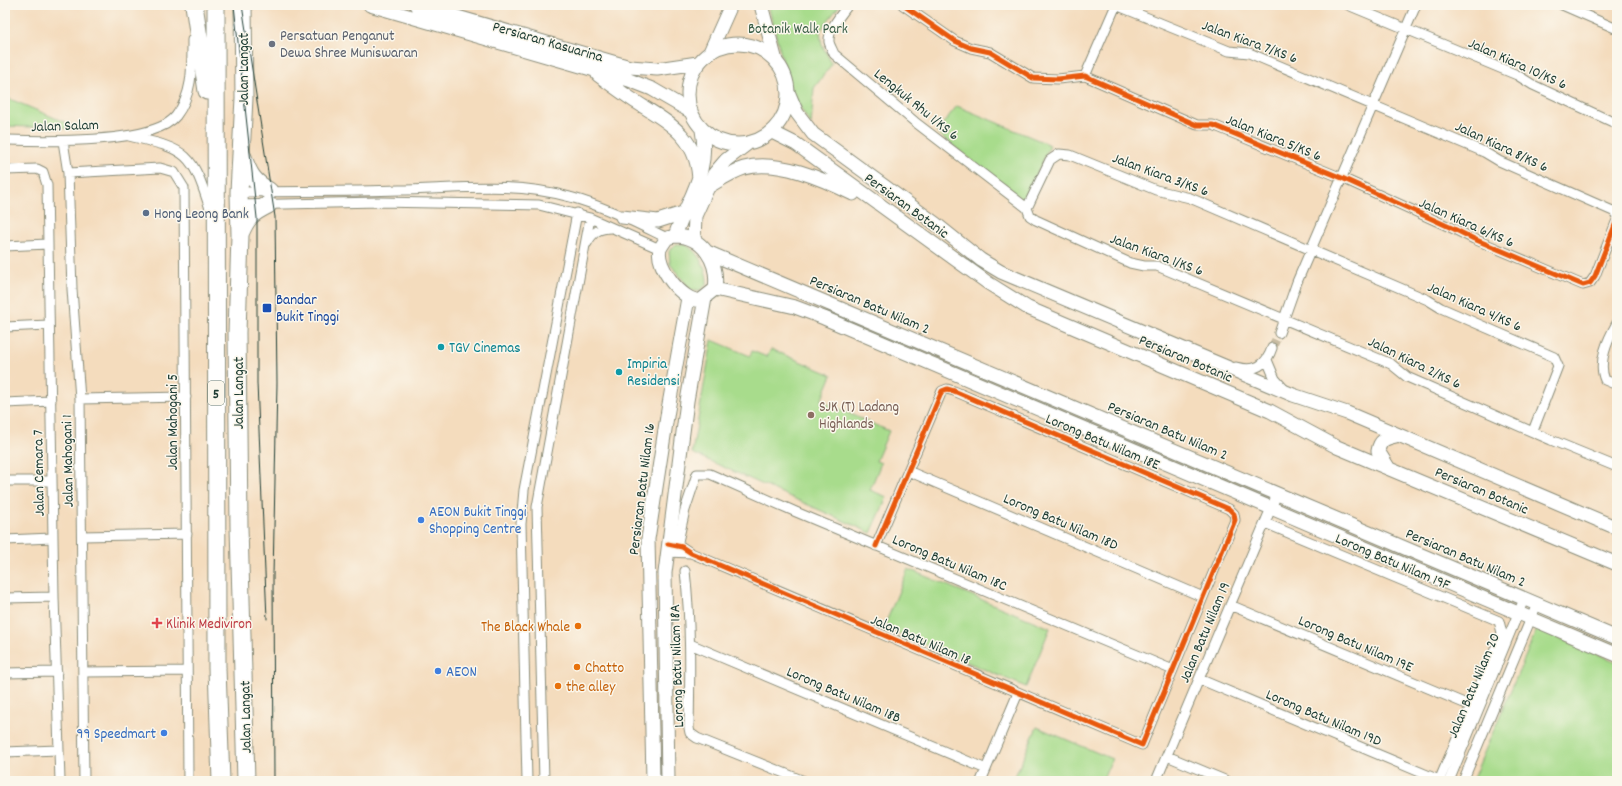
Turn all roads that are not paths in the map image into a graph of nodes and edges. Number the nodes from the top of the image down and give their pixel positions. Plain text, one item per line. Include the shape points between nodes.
1 (194, 5) edge
2 (216, 5) edge
3 (225, 5) edge
4 (243, 5) edge
5 (416, 5) edge
6 (731, 5) edge
7 (761, 5) edge
8 (848, 5) edge
9 (903, 5) edge
10 (1116, 5) edge
11 (1348, 5) edge
12 (1416, 5) edge
13 (1562, 5) edge
14 (374, 6) edge
15 (1617, 29) edge
16 (1406, 30) junction
17 (710, 52) junction
18 (776, 61) junction
19 (698, 63) junction
20 (592, 70) junction
21 (1085, 76) junction
22 (789, 94) junction
23 (1373, 105) junction
24 (690, 110) junction
25 (1617, 124) edge
26 (215, 128) junction
27 (702, 130) junction
28 (772, 132) junction
29 (125, 136) junction
30 (5, 140) edge
31 (63, 141) junction
32 (747, 144) junction
33 (241, 153) junction
34 (5, 170) edge
35 (68, 173) junction
36 (1342, 178) junction
37 (703, 185) junction
38 (268, 198) junction
39 (236, 199) junction
40 (882, 207) junction
41 (1027, 208) junction
42 (577, 213) junction
43 (683, 213) junction
44 (1617, 214) edge
45 (622, 217) junction
46 (590, 218) junction
47 (1617, 220) edge
48 (613, 227) junction
49 (240, 235) junction
50 (216, 236) junction
51 (694, 240) junction
52 (667, 241) junction
53 (48, 244) junction
54 (5, 246) edge
55 (584, 247) junction
56 (1311, 250) junction
57 (707, 252) junction
58 (715, 289) junction
59 (688, 298) junction
60 (705, 298) junction
61 (216, 314) junction
62 (1284, 319) junction
63 (1617, 323) edge
64 (48, 325) junction
65 (5, 326) edge
66 (1278, 333) tunnel mouth
67 (553, 337) junction
68 (567, 340) junction
69 (930, 347) junction
70 (1272, 348) tunnel mouth
71 (924, 360) junction
72 (1267, 360) junction
73 (1219, 364) junction
74 (1617, 385) edge
75 (1293, 395) junction
76 (186, 397) junction
77 (80, 399) junction
78 (51, 401) junction
79 (5, 403) edge
80 (1533, 431) junction
81 (1399, 435) junction
82 (1388, 467) junction
83 (1617, 467) edge
84 (908, 471) junction
85 (5, 481) edge
86 (52, 481) junction
87 (524, 490) junction
88 (539, 493) junction
89 (1277, 494) junction
90 (1271, 508) junction
91 (1265, 523) junction
92 (1617, 528) edge
93 (187, 534) junction
94 (82, 536) junction
95 (52, 538) junction
96 (5, 540) edge
97 (876, 546) junction
98 (670, 548) junction
99 (1617, 564) edge
100 (685, 571) dead end
101 (54, 597) junction
102 (1203, 597) junction
103 (5, 598) edge
104 (1524, 599) junction
105 (1537, 604) junction
106 (1230, 605) junction
107 (1518, 613) junction
108 (1531, 618) junction
109 (1617, 638) edge
110 (690, 644) junction
111 (1617, 655) edge
112 (1173, 670) junction
113 (187, 671) junction
114 (57, 672) junction
115 (83, 672) junction
116 (5, 673) edge
117 (1199, 679) junction
118 (1018, 693) junction
119 (1471, 706) junction
120 (58, 750) junction
121 (5, 752) edge
122 (1167, 756) junction
123 (986, 769) junction
124 (60, 781) edge
125 (84, 781) edge
126 (188, 781) edge
127 (221, 781) edge
128 (246, 781) edge
129 (527, 781) edge
130 (544, 781) edge
131 (653, 781) edge
132 (668, 781) edge
133 (804, 781) edge
134 (981, 781) edge
135 (1156, 781) edge
136 (1227, 781) edge
137 (1439, 781) edge
138 (1449, 781) edge
139 (1463, 781) edge

1 - 26 highway via 209,108
1 - 29 street via 192,71 184,105 167,125
2 - 26 highway, Jalan Langat / 5
3 - 39 highway, 5 via 224,187 225,195
4 - 33 highway, Jalan Langat / 5 via 244,98
5 - 19 street, Persiaran Kasuarina via 630,67 657,68
6 - 17 street
7 - 18 street
8 - 41 street, Lengkuk Rhu 1/KS 6 via 831,34 829,42 834,54 915,122
9 - 21 street via 955,41 990,52 1033,78
10 - 21 street
10 - 23 street, Jalan Kiara 7/KS 6 via 1229,51 1248,53
11 - 16 street, Jalan Kiara 10/KS 6
12 - 16 street
13 - 15 street
14 - 20 street, Persiaran Kasuarina
16 - 23 street
16 - 25 street, Jalan Kiara 10/KS 6 via 1517,75
17 - 18 street via 723,46 738,44 752,46
17 - 19 street
18 - 22 street via 785,76
19 - 24 street via 690,78 687,94
20 - 24 street, Persiaran Kasuarina via 652,89
20 - 37 street via 631,99 673,125 692,148
21 - 36 street, Jalan Kiara 5/KS 6 via 1197,125 1213,125
22 - 28 street via 787,108
22 - 73 street, Persiaran Botanic via 797,113 813,134 981,260 1012,276
23 - 36 street
23 - 44 street, Jalan Kiara 8/KS 6 via 1484,152
24 - 27 street
26 - 50 highway, Jalan Langat / 5
27 - 32 street via 723,142
27 - 37 street via 705,156
28 - 32 street via 756,142
28 - 40 street, Persiaran Botanic via 796,144
29 - 31 street, Jalan Salam
29 - 50 street via 163,144 180,151 192,162 213,218
30 - 31 street, Jalan Salam
31 - 35 street, Jalan Mahogani 1
32 - 37 street via 721,165
33 - 38 highway via 251,177
33 - 39 highway, Jalan Langat / 5
34 - 53 street, Jalan Cemara 7 via 37,169 43,172 46,185
35 - 76 street, Jalan Mahogani 5 via 160,168 174,172 184,188
35 - 77 street, Jalan Mahogani 1 via 72,289
36 - 47 street, Jalan Kiara 6/KS 6 via 1474,240 1583,285 1590,283 1595,276
36 - 56 street
37 - 40 street via 744,168 766,166 806,174 832,183
37 - 43 street
37 - 51 street via 695,216
38 - 39 street
38 - 39 street
38 - 42 street via 539,204
38 - 45 street via 342,192 501,187 552,192
38 - 49 highway via 245,221
39 - 49 highway, Jalan Langat / 5
39 - 61 highway, 5 via 224,214 223,286
40 - 82 street, Persiaran Botanic via 988,283 1028,308 1270,411 1337,447
41 - 56 street, Jalan Kiara 3/KS 6 via 1050,160 1064,154 1156,190 1190,198
41 - 62 street, Jalan Kiara 1/KS 6 via 1030,216 1036,220 1130,263 1157,266
42 - 46 street
42 - 67 street
43 - 45 street via 658,221
43 - 52 street
45 - 52 street
46 - 48 street
46 - 55 street
48 - 52 street
48 - 55 street via 602,228 592,235
49 - 128 highway, Jalan Langat / 5 via 237,333 239,527
50 - 61 highway, Jalan Langat / 5
51 - 52 street
51 - 57 street
52 - 59 street via 660,257 664,268 678,291
53 - 54 street
53 - 64 street, Jalan Cemara 7
55 - 68 street
56 - 62 street
56 - 80 street, Jalan Kiara 4/KS 6 via 1554,357 1558,366
57 - 58 street via 714,266
57 - 69 street, Persiaran Batu Nilam 2
58 - 60 street
58 - 71 street, Persiaran Batu Nilam 2 via 795,307
59 - 60 street via 697,301
59 - 131 street, Persiaran Batu Nilam 16 via 648,539
60 - 98 street via 687,401
61 - 127 highway, Jalan Langat / 5 via 216,668
62 - 66 street
62 - 80 street, Jalan Kiara 2/KS 6 via 1391,364 1406,377
63 - 74 street via 1610,334 1603,358 1602,373 1605,380
64 - 65 street
64 - 78 street, Jalan Cemara 7
67 - 68 street
67 - 87 street
68 - 88 street
69 - 71 street
69 - 89 street, Persiaran Batu Nilam 2
70 - 72 street
71 - 90 street, Persiaran Batu Nilam 2
72 - 73 street via 1255,368
72 - 75 street via 1274,379 1280,387
73 - 75 street, Persiaran Botanic
75 - 81 street, Persiaran Botanic via 1347,413
76 - 77 street
76 - 93 street, Jalan Mahogani 5
77 - 94 street, Jalan Mahogani 1
78 - 79 street
78 - 86 street, Jalan Cemara 7
80 - 83 street, Jalan Kiara 2/KS 6
81 - 82 street via 1383,440 1379,445 1378,451
81 - 92 street, Persiaran Botanic
82 - 99 street, Persiaran Botanic
84 - 97 street
84 - 102 street, Lorong Batu Nilam 18D
84 - 102 street, Lorong Batu Nilam 18E via 942,391 947,389 1229,508 1235,520
85 - 86 street
86 - 95 street, Jalan Cemara 7
87 - 88 street
87 - 129 street via 521,524
88 - 130 street via 537,507
89 - 90 street, Jalan Batu Nilam 19
89 - 104 street, Persiaran Batu Nilam 2
90 - 91 street, Jalan Batu Nilam 19
90 - 107 street, Persiaran Batu Nilam 2
91 - 106 street, Jalan Batu Nilam 19
91 - 119 street, Lorong Batu Nilam 19F via 1499,621 1502,633
93 - 94 street
93 - 113 street, Jalan Mahogani 5
94 - 115 street, Jalan Mahogani 1
95 - 96 street
95 - 101 street, Jalan Cemara 7
97 - 98 street, Lorong Batu Nilam 18C via 710,474 697,474
97 - 112 street, Lorong Batu Nilam 18C
98 - 118 street, Jalan Batu Nilam 18 via 691,554
98 - 132 street via 664,614
100 - 110 street, Lorong Batu Nilam 18A
101 - 103 street
101 - 114 street, Jalan Cemara 7
102 - 112 street
104 - 105 street, Persiaran Batu Nilam 2
104 - 107 street, Jalan Batu Nilam 20
105 - 108 street, Jalan Batu Nilam 20
105 - 109 street, Persiaran Batu Nilam 2
106 - 117 street, Jalan Batu Nilam 19
106 - 119 street, Lorong Batu Nilam 19E
107 - 108 street, Persiaran Batu Nilam 2
107 - 138 street, Jalan Batu Nilam 20
108 - 111 street, Persiaran Batu Nilam 2
108 - 139 street, Jalan Batu Nilam 20
110 - 123 street, Lorong Batu Nilam 18B
110 - 133 street, Lorong Batu Nilam 18A via 690,733
112 - 118 street, Jalan Batu Nilam 18 via 1142,745
113 - 115 street
113 - 126 street, Jalan Mahogani 5
114 - 116 street
114 - 120 street, Jalan Cemara 7
115 - 125 street, Jalan Mahogani 1
117 - 122 street, Jalan Batu Nilam 19
117 - 137 street, Lorong Batu Nilam 19D
118 - 123 street
119 - 137 street
120 - 121 street
120 - 124 street, Jalan Cemara 7
122 - 135 street, Jalan Batu Nilam 19
122 - 136 street
123 - 134 street

